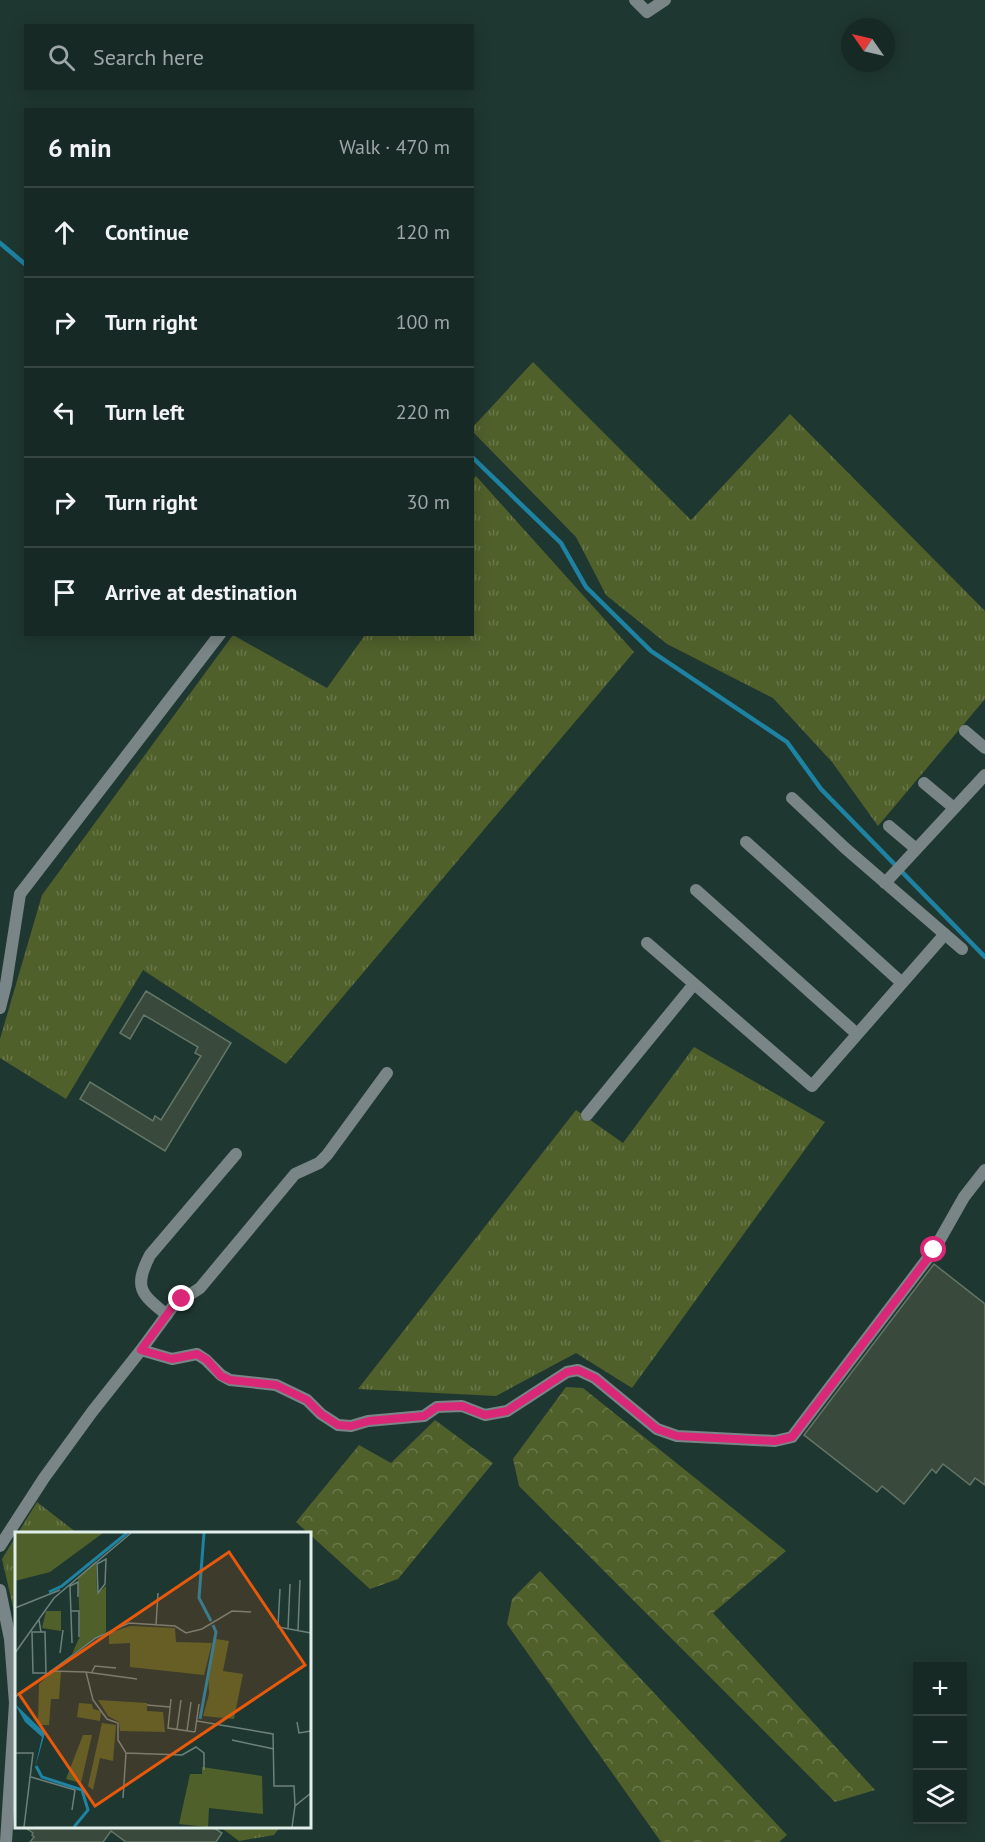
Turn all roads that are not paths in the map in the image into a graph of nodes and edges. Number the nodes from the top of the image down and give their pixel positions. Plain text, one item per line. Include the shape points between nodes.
1 (635, 0) edge
2 (665, 0) edge
3 (218, 636) edge
4 (965, 731) dead end
5 (985, 748) edge
6 (985, 775) edge
7 (924, 783) dead end
8 (792, 798) dead end
9 (954, 808) junction
10 (889, 826) dead end
11 (746, 842) dead end
12 (915, 848) junction
13 (885, 883) junction
14 (696, 890) dead end
15 (945, 934) junction
16 (647, 943) dead end
17 (962, 949) dead end
18 (902, 983) junction
19 (694, 984) junction
20 (0, 1008) edge
21 (857, 1034) junction
22 (387, 1073) dead end
23 (587, 1115) dead end
24 (236, 1154) dead end
25 (985, 1170) edge
26 (167, 1315) junction
27 (141, 1350) junction
28 (0, 1546) edge
29 (0, 1590) edge
30 (6, 1842) edge

1 - 2 street via 647,12
3 - 20 street via 20,894
4 - 5 street
6 - 9 street
7 - 9 street
8 - 13 street
9 - 12 street
10 - 12 street
11 - 18 street
12 - 13 street
13 - 15 street
14 - 21 street
15 - 17 street
15 - 18 street
16 - 19 street
18 - 21 street
19 - 21 street via 812,1086
19 - 23 street
22 - 26 street via 327,1155 295,1174 200,1288 174,1305
24 - 26 street via 150,1255 142,1270 145,1298
25 - 27 street via 964,1197 934,1250 792,1437 775,1441 677,1436 657,1429 595,1378 578,1370 567,1372 507,1411 485,1415 462,1406 437,1407 424,1416 338,1425 293,1392 276,1385 230,1380 197,1354 172,1359
26 - 27 street
27 - 28 street via 44,1478
29 - 30 street via 10,1639 15,1703

